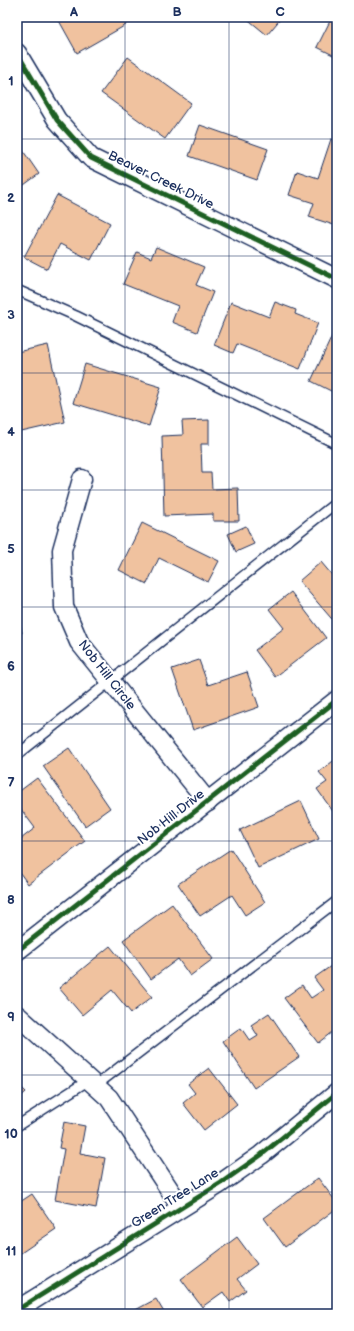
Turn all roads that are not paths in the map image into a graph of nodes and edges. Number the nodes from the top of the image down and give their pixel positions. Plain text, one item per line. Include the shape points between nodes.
1 (17, 53) edge
2 (337, 279) edge
3 (17, 290) edge
4 (337, 444) edge
5 (82, 480) dead end
6 (337, 502) edge
7 (111, 681) junction
8 (337, 700) edge
9 (17, 755) edge
10 (208, 802) junction
11 (337, 901) edge
12 (17, 951) edge
13 (17, 1015) edge
14 (92, 1083) junction
15 (337, 1093) edge
16 (17, 1126) edge
17 (181, 1207) junction
18 (17, 1310) edge

1 - 2 street, Beaver Creek Drive via 57,120 91,158
3 - 4 lane via 76,316
5 - 7 street, Nob Hill Circle via 62,550 64,607 79,642
6 - 7 lane
7 - 9 lane
7 - 10 street, Nob Hill Circle
8 - 10 street, Nob Hill Drive
10 - 12 street, Nob Hill Drive
11 - 14 lane
13 - 14 street
14 - 16 lane
14 - 17 street via 109,1098
15 - 17 street, Green Tree Lane via 261,1155
17 - 18 street, Green Tree Lane

